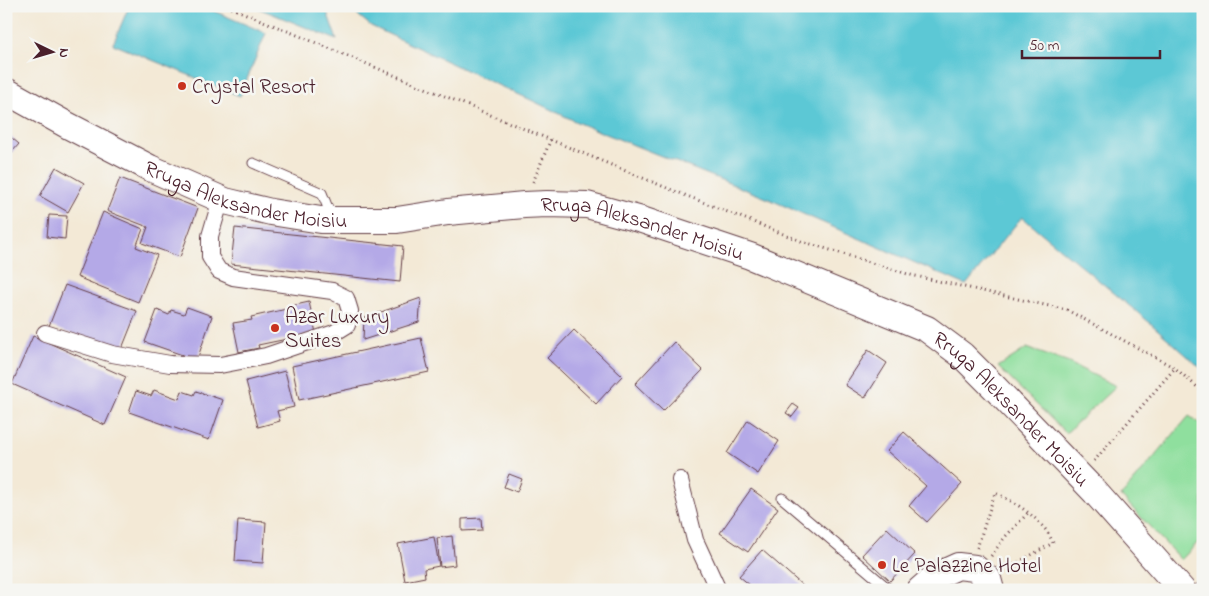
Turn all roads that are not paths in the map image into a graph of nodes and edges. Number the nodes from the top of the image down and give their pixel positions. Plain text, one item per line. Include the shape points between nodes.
1 (6, 92) edge
2 (253, 163) dead end
3 (221, 199) junction
4 (333, 220) junction
5 (45, 333) dead end
6 (680, 480) dead end
7 (782, 498) dead end
8 (983, 579) edge
9 (1203, 585) edge
10 (718, 590) edge
11 (890, 590) edge
12 (920, 590) edge
13 (1182, 590) edge
14 (1198, 590) edge

1 - 3 main road, Rruga Aleksander Moisiu via 150,168
2 - 4 lane via 322,192
3 - 4 main road, Rruga Aleksander Moisiu via 271,212
3 - 5 street via 210,236 210,257 219,271 233,277 332,291 346,298 350,311 347,324 334,333 266,356 220,365 170,364 112,354
4 - 13 main road, Rruga Aleksander Moisiu via 397,220 524,204 587,205 750,256 927,329 962,355 996,389
6 - 10 street via 695,540
7 - 11 lane
8 - 12 main road via 958,566 936,576
9 - 14 lane

